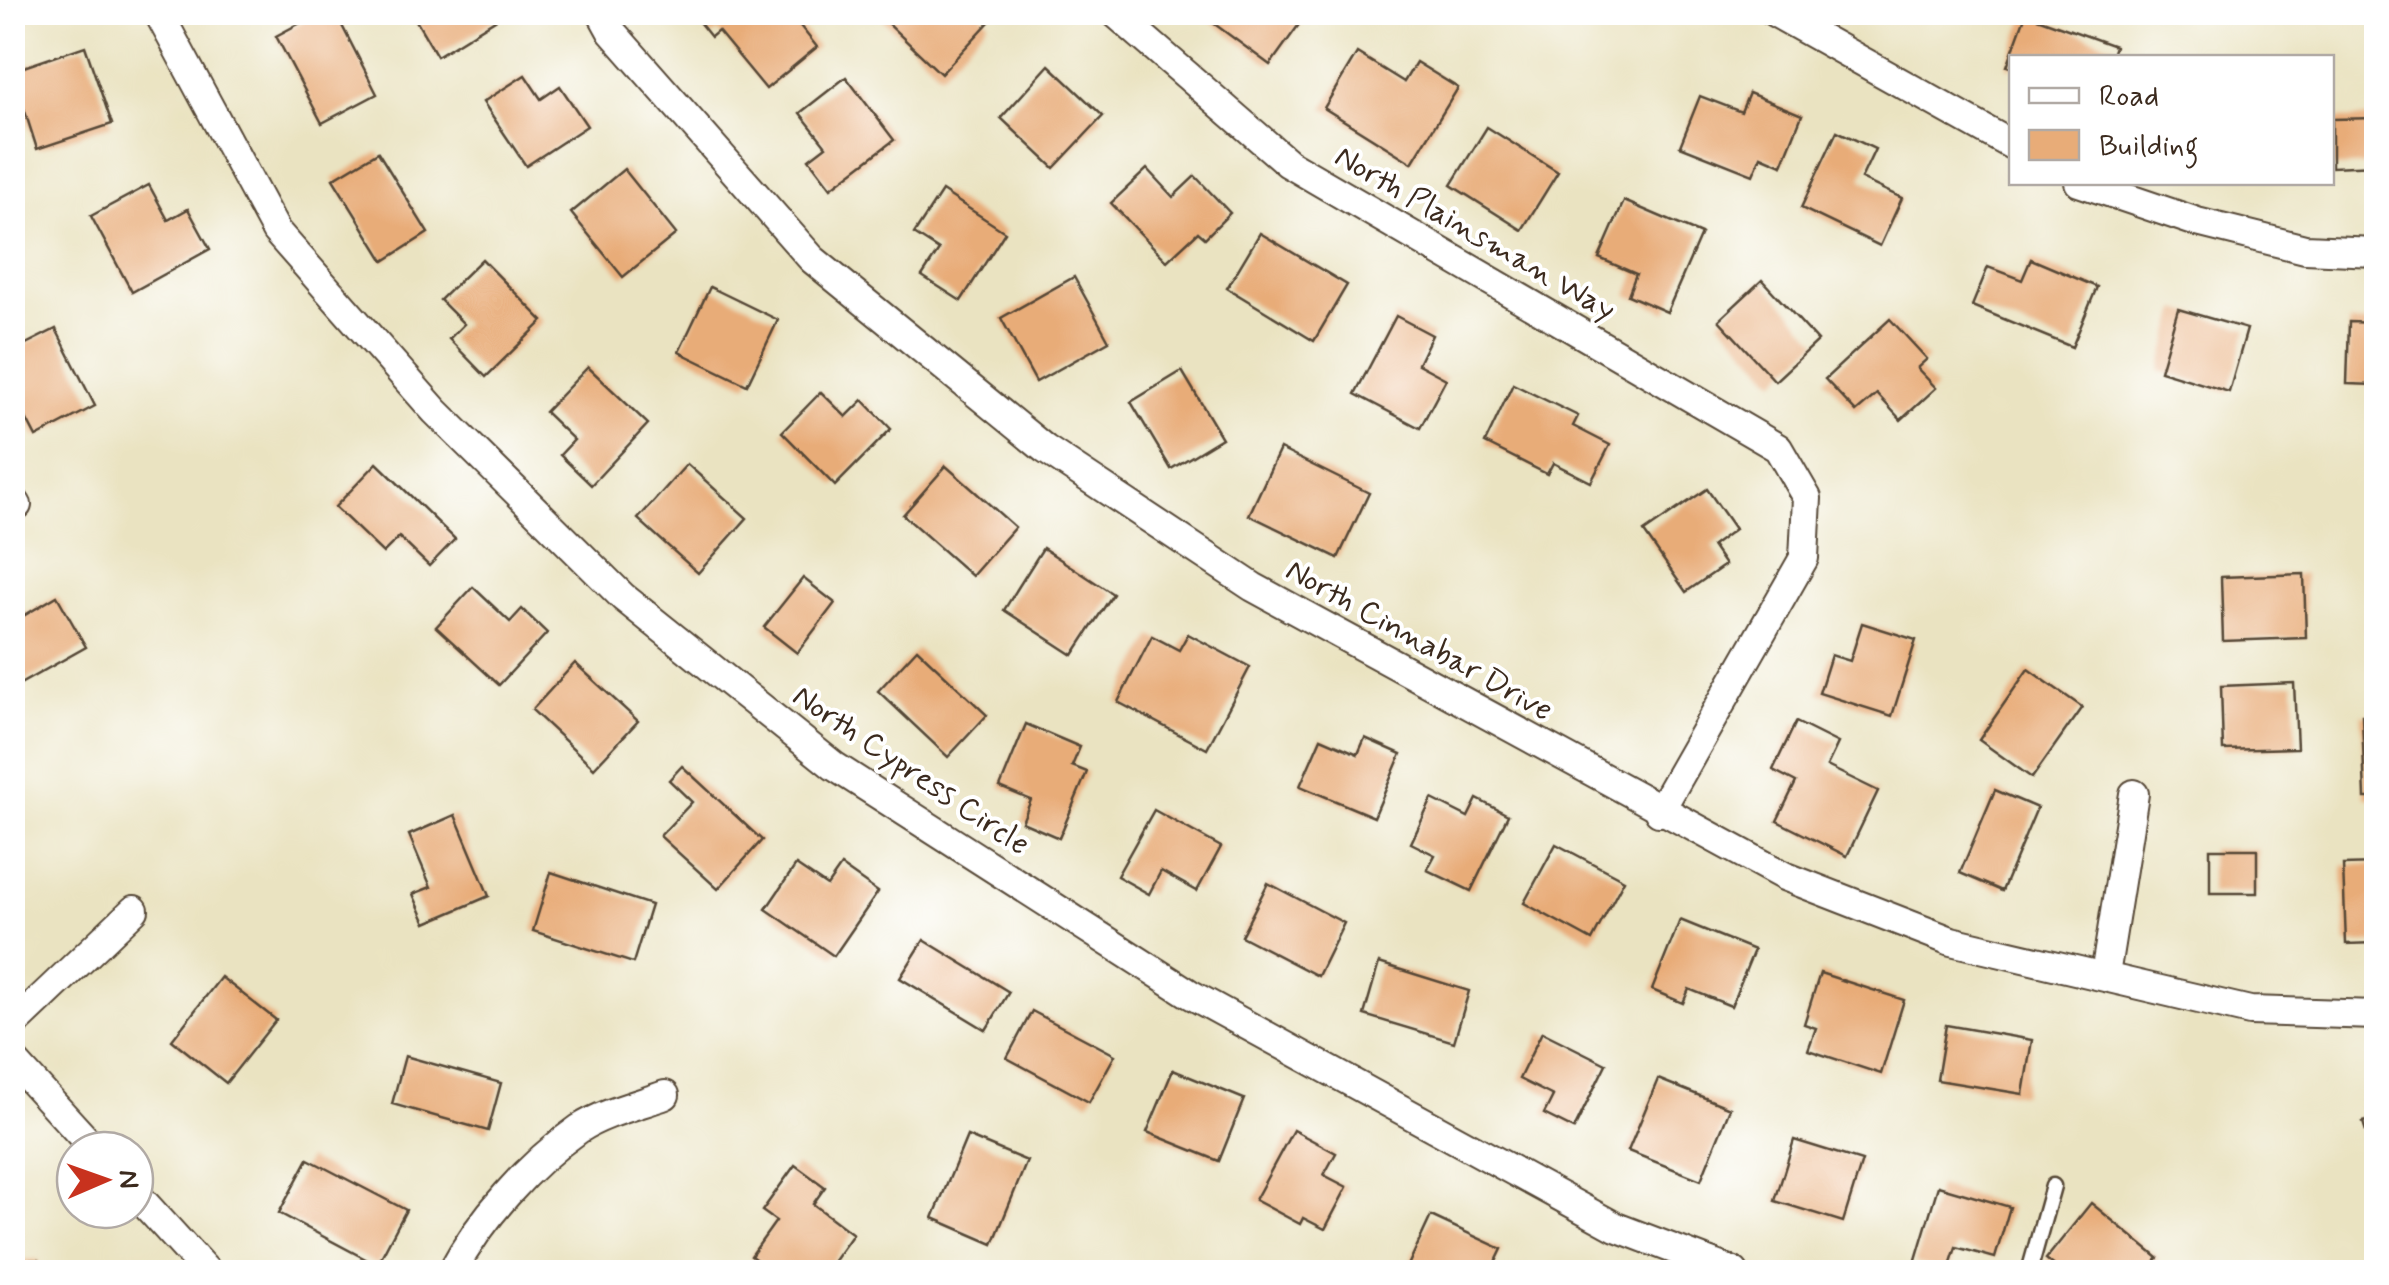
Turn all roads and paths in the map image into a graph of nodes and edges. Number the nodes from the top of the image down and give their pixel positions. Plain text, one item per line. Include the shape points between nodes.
1 (158, 12) edge
2 (601, 12) edge
3 (1114, 12) edge
4 (1774, 12) edge
5 (2009, 143) edge
6 (2088, 185) edge
7 (2376, 252) edge
8 (2134, 794) dead end
9 (1659, 812) junction
10 (134, 910) dead end
11 (2105, 975) junction
12 (2376, 1014) edge
13 (12, 1026) edge
14 (12, 1059) edge
15 (665, 1094) dead end
16 (78, 1130) edge
17 (2053, 1186) dead end
18 (155, 1215) edge
19 (1690, 1266) edge
20 (207, 1272) edge
21 (452, 1272) edge
22 (1734, 1272) edge
23 (2029, 1272) edge

1 - 19 street, North Cypress Circle via 276,231 434,412 623,597 834,766 1190,994
2 - 9 street, North Cinnabar Drive via 812,259 1044,449 1253,586
3 - 9 street, North Plainsman Way via 1288,163 1778,448 1807,498 1804,558
4 - 5 street
6 - 7 street via 2305,249
8 - 11 street
9 - 11 street, North Cinnabar Drive via 1784,876 1951,941
10 - 13 street
11 - 12 street, North Cinnabar Drive via 2250,1011
14 - 16 street
15 - 21 street via 582,1127 542,1160 469,1241
17 - 23 lane
18 - 20 street
19 - 22 street, North Cypress Circle

